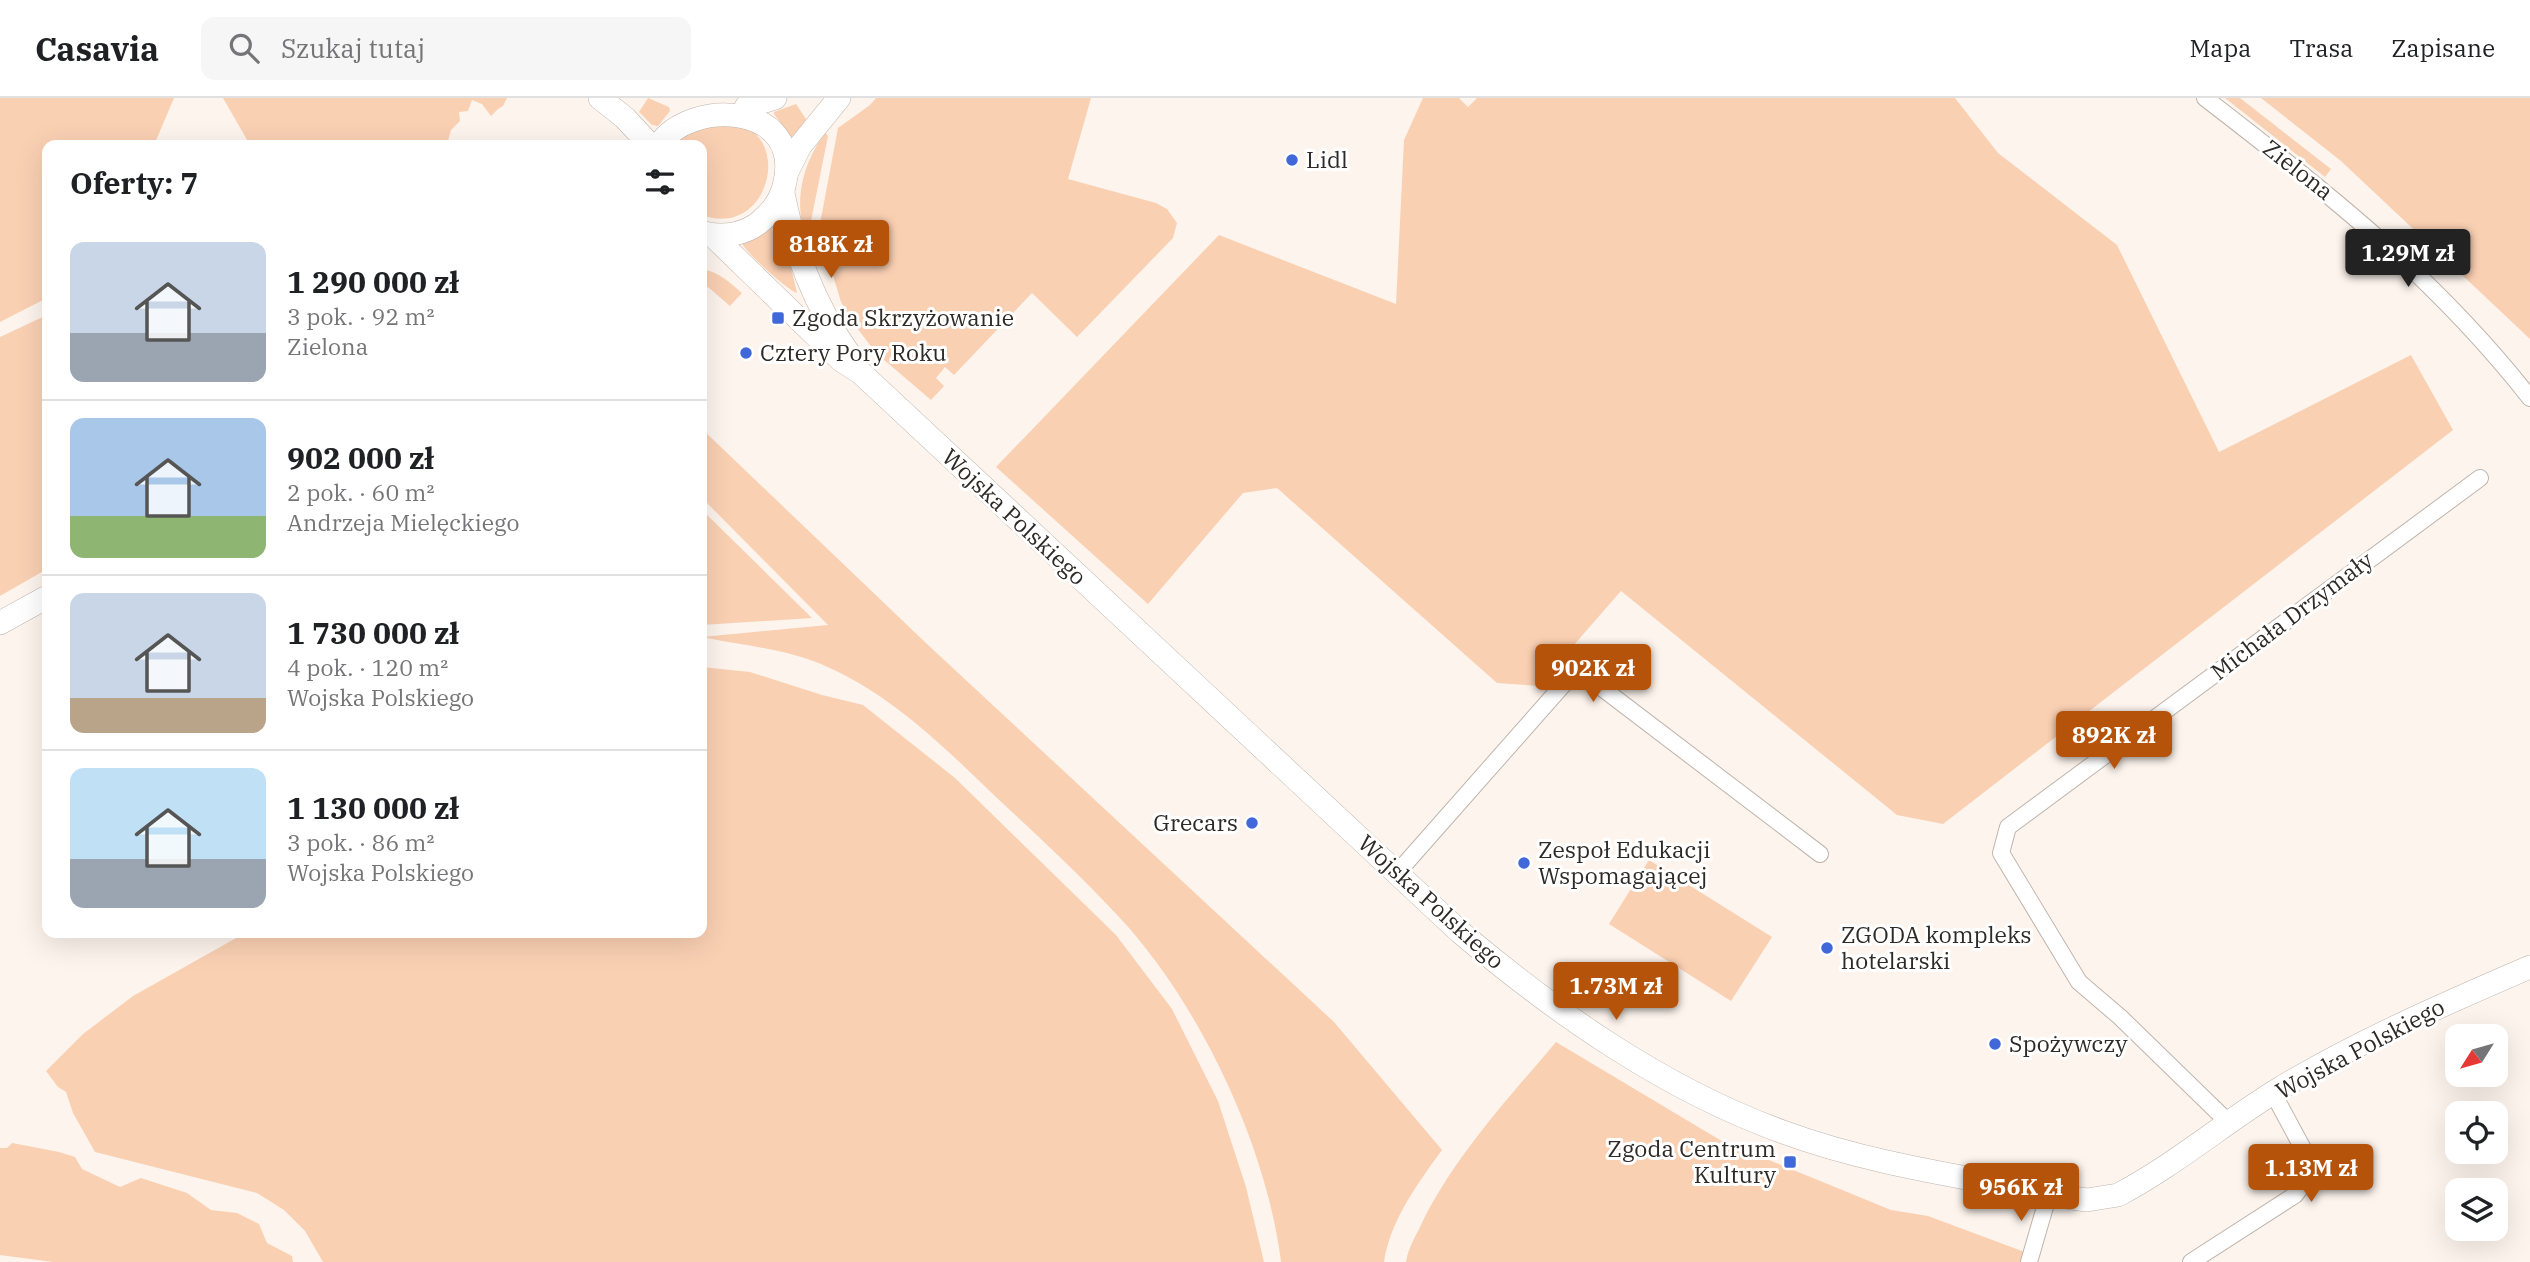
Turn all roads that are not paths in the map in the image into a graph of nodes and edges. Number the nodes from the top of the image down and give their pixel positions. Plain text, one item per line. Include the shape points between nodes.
1 (600, 98) edge
2 (775, 98) edge
3 (839, 98) edge
4 (2205, 98) edge
5 (691, 102) edge
6 (746, 107) junction
7 (645, 140) edge
8 (662, 140) edge
9 (785, 183) junction
10 (707, 235) edge
11 (707, 237) edge
12 (862, 373) junction
13 (2530, 398) edge
14 (2480, 478) dead end
15 (42, 600) edge
16 (0, 623) edge
17 (1820, 854) dead end
18 (1396, 873) junction
19 (2530, 967) edge
20 (2273, 1093) junction
21 (2229, 1123) junction
22 (2049, 1193) junction
23 (2029, 1262) edge
24 (2192, 1262) edge

1 - 7 street
2 - 6 street
3 - 9 street via 800,146
4 - 13 street, Zielona via 2374,232 2450,305
5 - 6 street
5 - 8 street
6 - 9 street, Wojska Polskiego via 777,133 786,155
9 - 10 street via 772,212 755,226 734,234
9 - 12 street, Wojska Polskiego via 797,247 814,297
11 - 12 street, Wojska Polskiego via 841,360
12 - 18 street, Wojska Polskiego
14 - 21 street, Michała Drzymały via 2008,827 2001,853 2079,982
15 - 16 street
17 - 18 street via 1577,669
18 - 22 street, Wojska Polskiego via 1460,932 1538,993 1612,1046 1721,1107 1782,1132 1868,1157
19 - 20 street, Wojska Polskiego via 2394,1026
20 - 21 street, Wojska Polskiego
20 - 24 street via 2308,1158 2301,1187
21 - 22 street, Wojska Polskiego via 2118,1195 2087,1200
22 - 23 street

